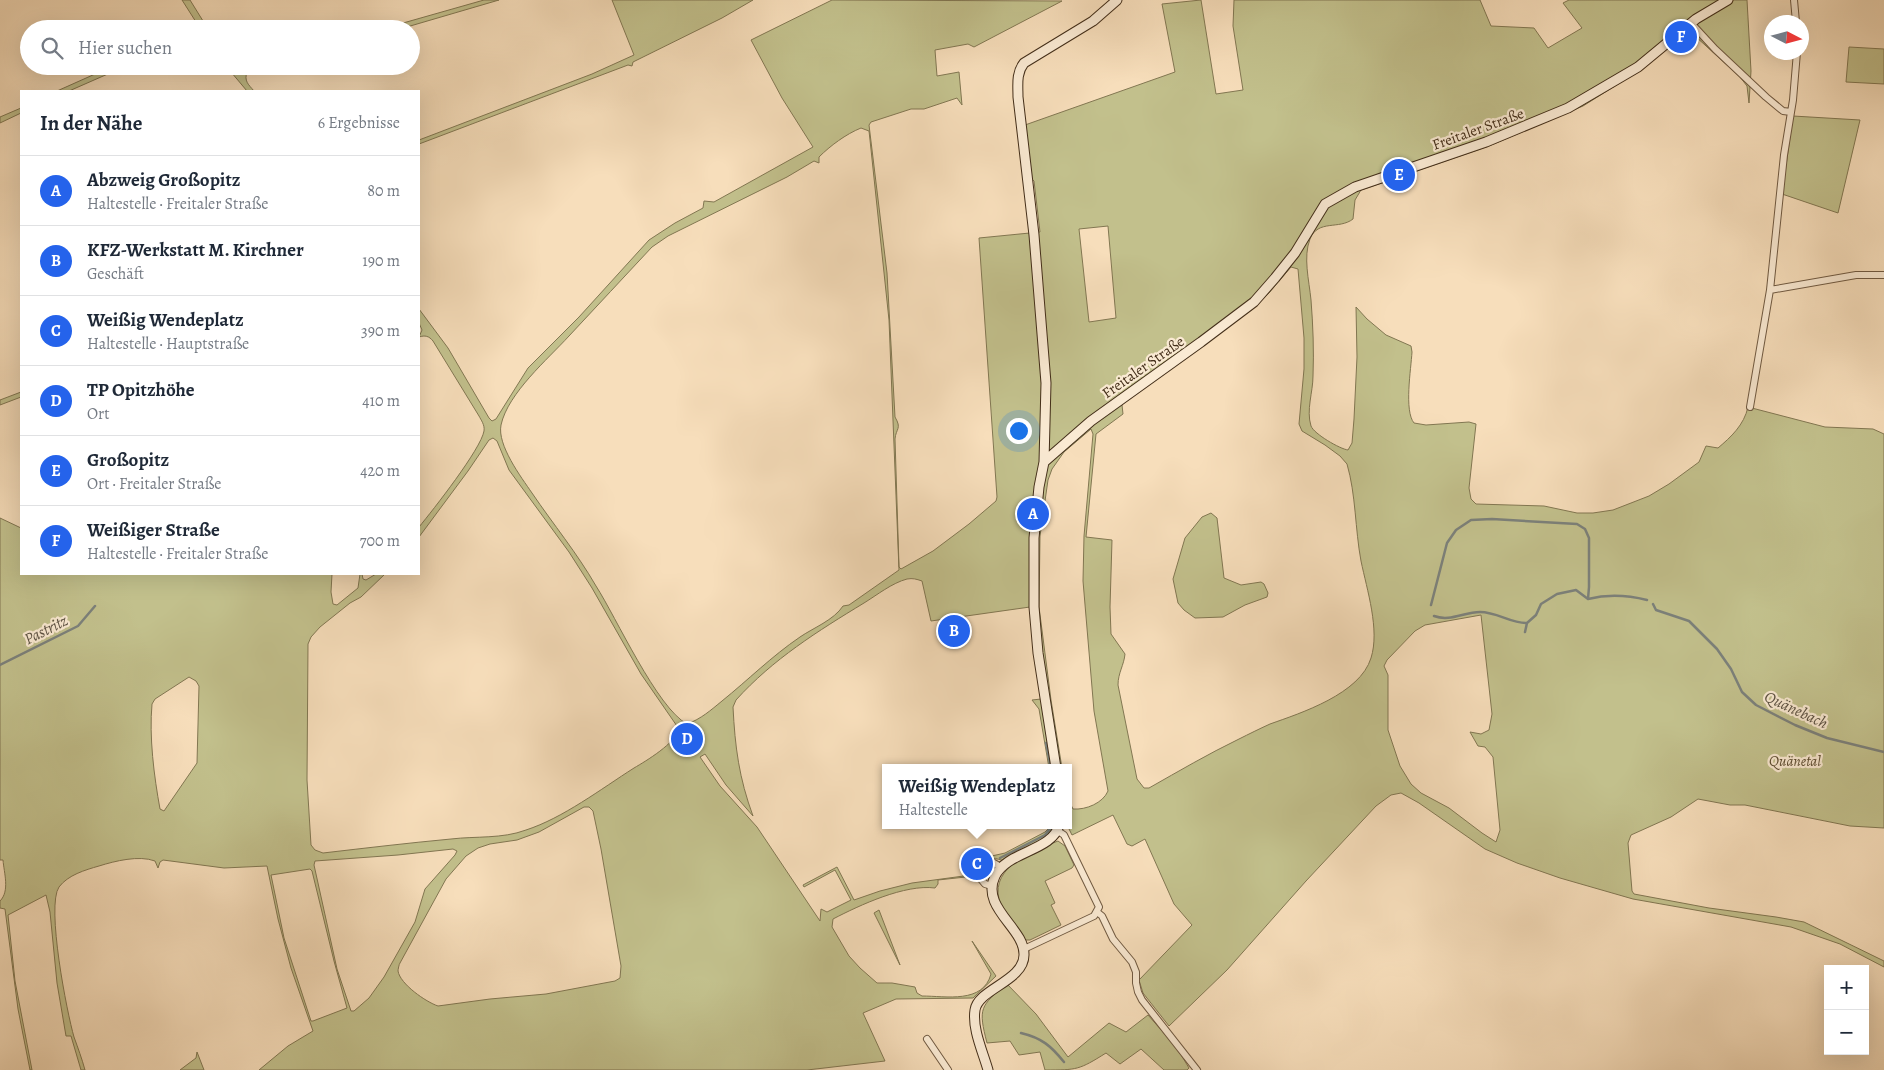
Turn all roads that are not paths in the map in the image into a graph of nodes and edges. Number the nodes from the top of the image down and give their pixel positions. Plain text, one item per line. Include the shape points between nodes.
1 (1117, 0) edge
2 (1728, 0) edge
3 (1794, 0) edge
4 (1795, 15) edge
5 (1691, 23) junction
6 (1796, 60) edge
7 (1791, 112) junction
8 (1884, 275) edge
9 (1770, 290) junction
10 (1750, 407) dead end
11 (1044, 462) junction
12 (1055, 764) edge
13 (1057, 829) edge
14 (1059, 829) edge
15 (1001, 867) junction
16 (992, 886) junction
17 (1097, 912) junction
18 (1024, 949) junction
19 (927, 1040) dead end
20 (948, 1070) edge
21 (988, 1070) edge
22 (1197, 1070) edge

1 - 11 street via 1093,21 1024,63 1018,73 1046,383
2 - 5 street, Freitaler Straße
3 - 4 street
5 - 7 street via 1766,96 1783,111
5 - 11 street, Freitaler Straße via 1638,67 1568,108 1486,142 1355,187 1326,204 1295,253 1254,302 1091,421
6 - 7 street
7 - 9 street
8 - 9 street via 1856,275
9 - 10 street
11 - 12 street via 1034,538 1034,607
13 - 15 street via 1046,842
14 - 17 street via 1099,907
15 - 16 street
15 - 16 street via 994,862 986,862 981,867 979,877
16 - 18 street via 992,895 1000,911
17 - 18 street
17 - 22 street via 1132,962 1142,1000
18 - 21 street via 1020,968 980,1000 975,1010
19 - 20 street

